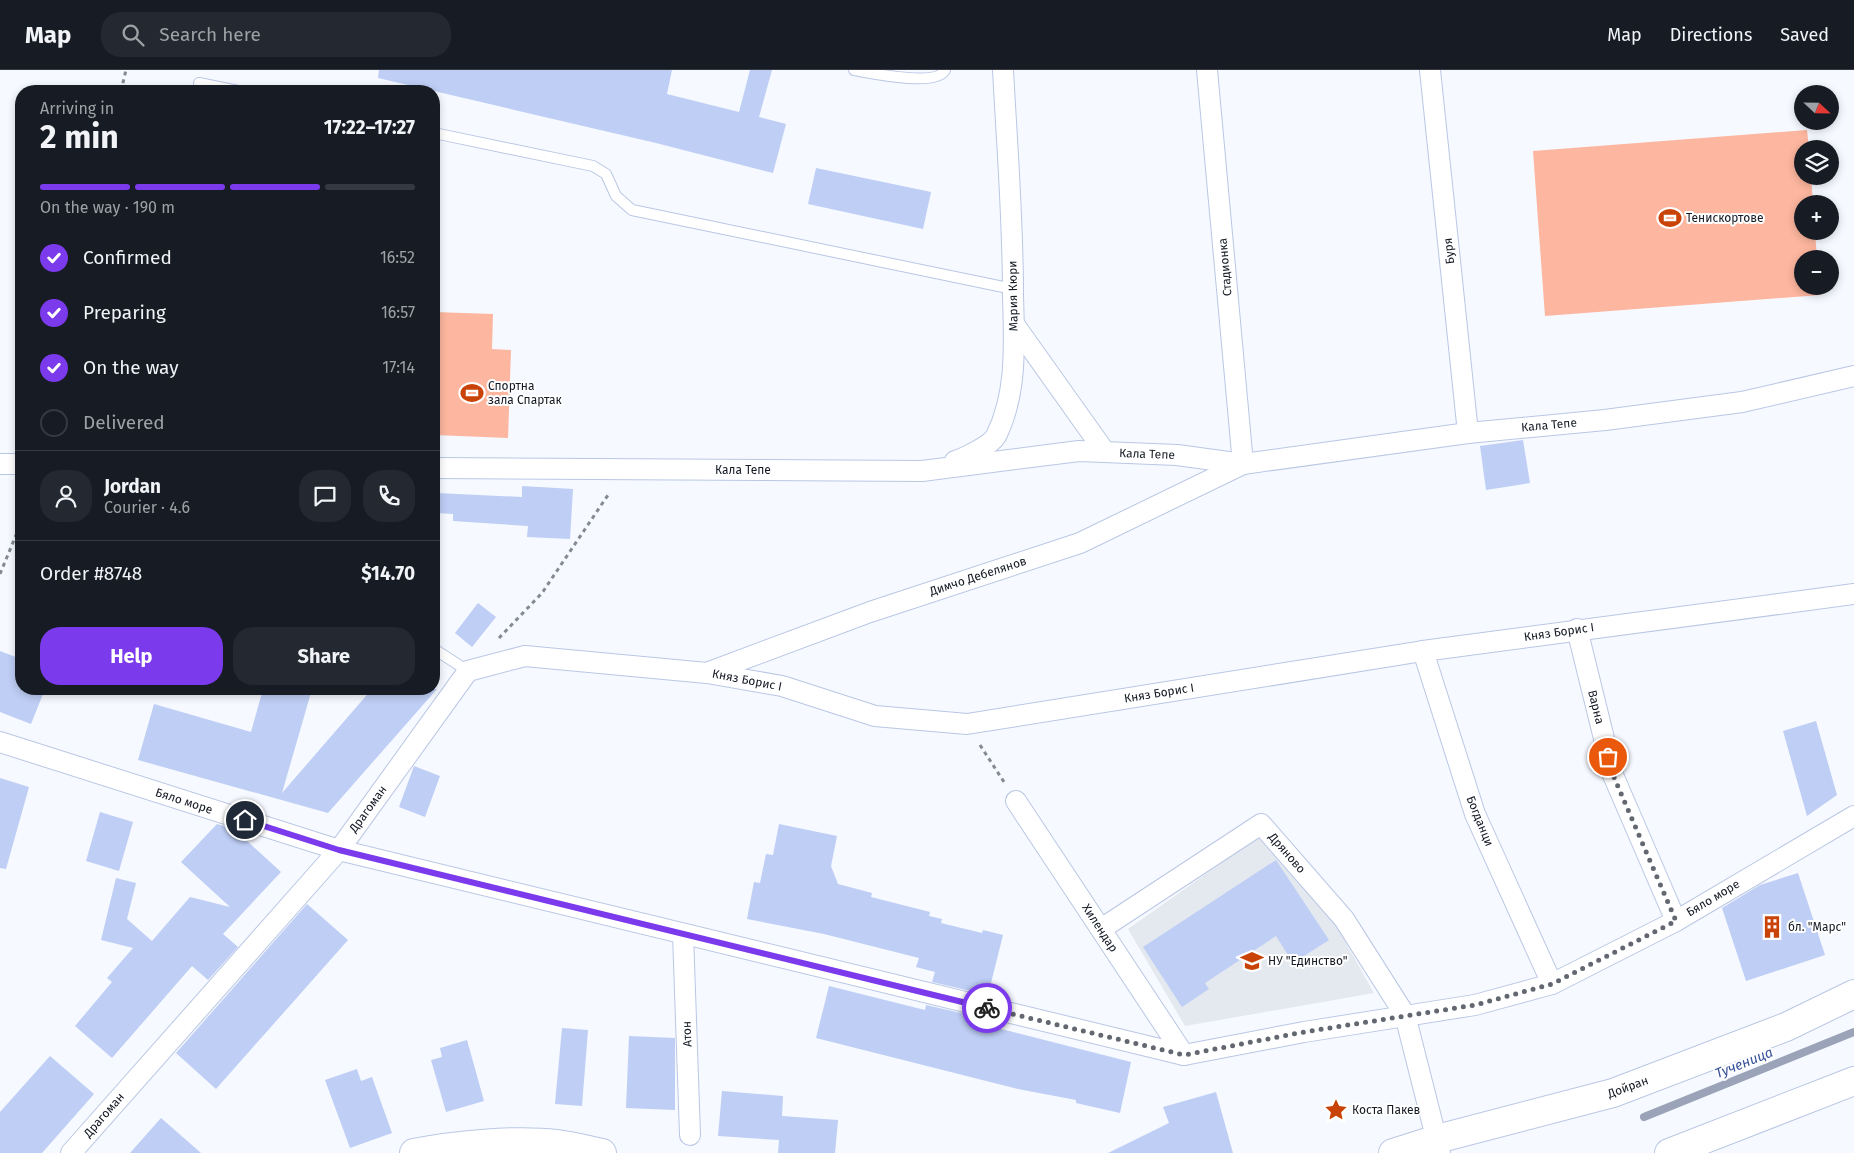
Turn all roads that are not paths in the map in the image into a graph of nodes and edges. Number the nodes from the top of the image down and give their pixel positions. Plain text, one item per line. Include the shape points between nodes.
1 (854, 70) edge
2 (945, 70) edge
3 (1002, 70) edge
4 (1207, 70) edge
5 (1430, 70) edge
6 (199, 83) dead end
7 (209, 85) edge
8 (440, 134) edge
9 (1013, 289) junction
10 (1014, 324) junction
11 (1854, 376) edge
12 (1468, 433) junction
13 (1105, 452) junction
14 (0, 464) edge
15 (15, 464) edge
16 (1243, 464) junction
17 (440, 468) edge
18 (922, 471) junction
19 (1854, 594) edge
20 (1577, 630) junction
21 (1423, 651) junction
22 (440, 653) edge
23 (468, 671) junction
24 (707, 672) junction
25 (0, 742) edge
26 (1016, 801) road end
27 (1854, 816) edge
28 (339, 850) junction
29 (1676, 921) junction
30 (1101, 929) junction
31 (683, 934) junction
32 (1552, 984) junction
33 (1854, 994) edge
34 (1405, 1015) junction
35 (1184, 1055) junction
36 (1854, 1081) edge
37 (690, 1135) dead end
38 (1438, 1146) edge
39 (71, 1153) edge
40 (414, 1153) edge
41 (602, 1153) edge
42 (1393, 1153) edge
43 (1669, 1153) edge

1 - 2 lane via 933,78
3 - 9 street, Мария Кюри
4 - 16 street, Стадионка
5 - 12 street, Буря
6 - 7 lane
8 - 9 lane via 593,166 606,174 616,196 632,210
9 - 10 street, Мария Кюри
10 - 13 street
10 - 18 street, Мария Кюри via 1011,393 996,438 966,458
11 - 12 street, Кала Тепе via 1742,402
12 - 16 street, Кала Тепе
13 - 16 street, Кала Тепе via 1177,454
13 - 18 street, Кала Тепе via 1079,452
14 - 15 street
16 - 24 street, Димчо Дебелянов via 1080,542 870,612
17 - 18 street, Кала Тепе
19 - 20 street, Княз Борис I
20 - 21 street, Княз Борис I
20 - 29 street, Варна via 1613,775
21 - 24 street, Княз Борис I via 967,724 876,716 782,686
21 - 32 street, Богданци via 1475,814
22 - 23 lane
23 - 24 street, Княз Борис I via 525,656
23 - 28 street, Драгоман
25 - 28 street, Бяло море
26 - 30 street, Хилендар
27 - 29 street, Бяло море
28 - 31 street, Бяло море
28 - 39 street, Драгоман
29 - 32 street, Бяло море
30 - 34 street, Дряново via 1261,824 1344,919
30 - 35 street, Хилендар
31 - 35 street, Бяло море
31 - 37 street, Атон
32 - 34 street, Бяло море via 1475,1005
33 - 38 main road, Дойран via 1786,1027 1613,1093
34 - 35 street, Бяло море
34 - 38 street
36 - 43 main road
38 - 42 main road, Дойран
40 - 41 main road via 446,1146 531,1143

